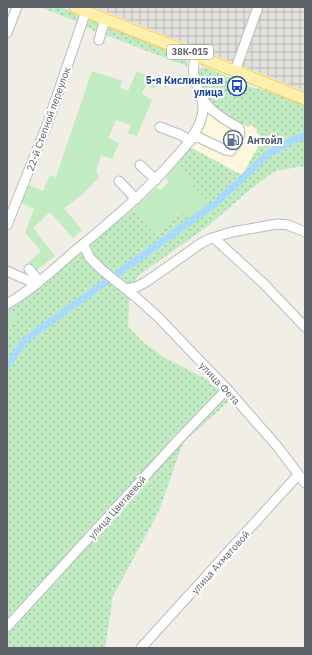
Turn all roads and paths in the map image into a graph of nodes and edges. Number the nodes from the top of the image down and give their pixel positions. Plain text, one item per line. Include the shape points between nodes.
1 (17, 7) edge
2 (258, 7) edge
3 (80, 9) edge
4 (106, 19) junction
5 (7, 32) edge
6 (99, 40) dead end
7 (196, 55) junction
8 (235, 71) junction
9 (202, 99) junction
10 (305, 99) edge
11 (163, 125) dead end
12 (188, 142) junction
13 (140, 165) dead end
14 (156, 180) junction
15 (119, 181) dead end
16 (136, 199) junction
17 (7, 225) edge
18 (305, 232) edge
19 (214, 238) junction
20 (83, 244) junction
21 (29, 269) dead end
22 (7, 271) edge
23 (38, 283) junction
24 (127, 289) junction
25 (7, 304) edge
26 (305, 327) edge
27 (227, 389) junction
28 (298, 475) junction
29 (305, 483) edge
30 (7, 627) edge
31 (142, 648) edge

1 - 5 street
2 - 8 street
3 - 4 main road, 38К-015
3 - 17 street, 22-й Степной переулок via 47,125
4 - 6 street
4 - 7 main road, 38К-015
7 - 8 main road, 38К-015
7 - 9 street via 194,76
8 - 10 main road, 38К-015
9 - 12 street via 202,117
9 - 12 street via 224,120 239,128 240,134 231,151 198,137
11 - 12 street via 171,125
12 - 14 street
13 - 14 street
14 - 16 street
15 - 16 street
16 - 20 street
18 - 19 street via 288,225 277,224
19 - 24 street via 200,244 146,282
19 - 26 street via 264,284
20 - 23 street
20 - 24 street, улица Фета via 90,258
21 - 23 street
22 - 23 street
23 - 25 street
24 - 27 street, улица Фета via 158,317
27 - 28 street, улица Фета via 277,446
27 - 30 street, улица Цветаевой
28 - 29 street, улица Фета
28 - 31 street, улица Ахматовой

